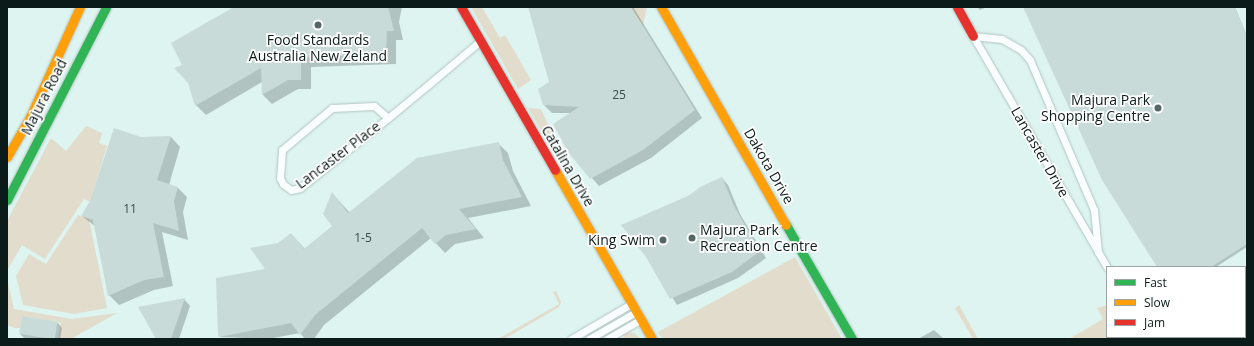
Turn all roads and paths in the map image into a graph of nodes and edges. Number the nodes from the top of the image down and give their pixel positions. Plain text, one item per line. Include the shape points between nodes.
1 (80, 7) edge
2 (106, 7) edge
3 (461, 7) edge
4 (661, 7) edge
5 (957, 7) edge
6 (973, 36) junction
7 (480, 41) junction
8 (388, 118) junction
9 (7, 158) edge
10 (7, 200) edge
11 (1098, 252) junction
12 (1106, 266) edge
13 (636, 312) junction
14 (571, 339) edge
15 (589, 339) edge
16 (606, 339) edge
17 (652, 339) edge
18 (852, 339) edge

1 - 9 street, Majura Road via 30,117
2 - 10 street, Majura Road
3 - 7 street, Catalina Drive
4 - 18 street, Dakota Drive
5 - 6 street
6 - 11 lane, Lancaster Drive
6 - 11 lane via 1007,41 1030,60 1094,210
7 - 8 lane, Lancaster Place
7 - 13 street, Catalina Drive
8 - 8 lane, Lancaster Place via 300,188 292,190 283,184 280,178 282,150 332,108 374,106
11 - 12 lane, Lancaster Drive
13 - 14 lane
13 - 15 lane
13 - 16 lane
13 - 17 street, Catalina Drive

